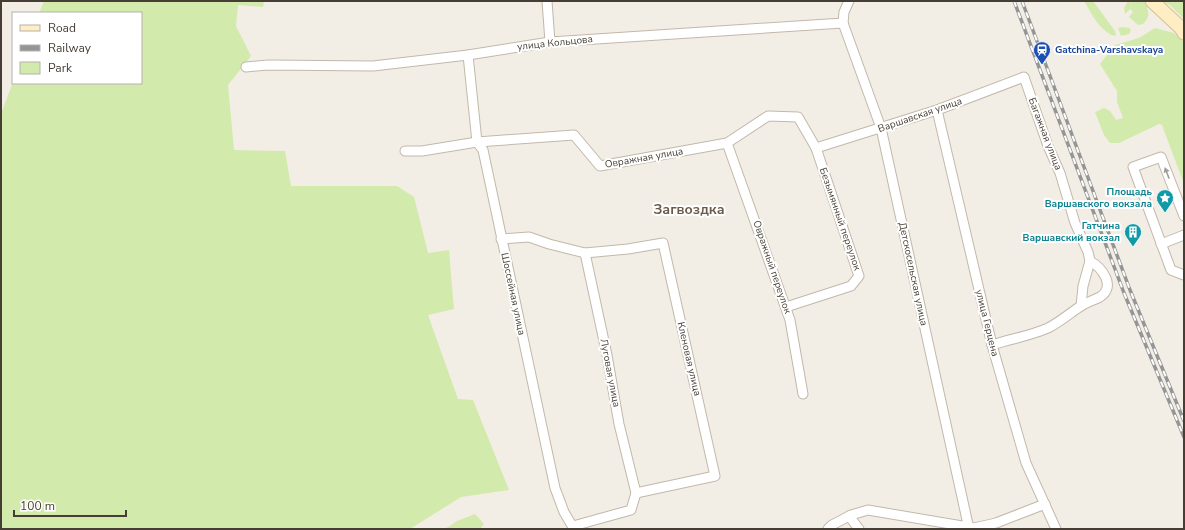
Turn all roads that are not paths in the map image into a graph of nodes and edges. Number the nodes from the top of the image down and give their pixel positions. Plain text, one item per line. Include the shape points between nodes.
1 (547, 1) edge
2 (849, 1) edge
3 (1152, 1) edge
4 (843, 23) junction
5 (1184, 33) edge
6 (550, 42) junction
7 (468, 55) junction
8 (246, 67) dead end
9 (1024, 77) joint
10 (937, 110) junction
11 (768, 116) joint
12 (881, 128) junction
13 (476, 142) junction
14 (727, 143) junction
15 (816, 148) junction
16 (405, 151) dead end
17 (1184, 216) edge
18 (1184, 235) edge
19 (501, 239) junction
20 (1161, 244) junction
21 (585, 253) junction
22 (1090, 261) junction
23 (1184, 275) edge
24 (1083, 295) junction
25 (1093, 299) junction
26 (1081, 306) junction
27 (786, 307) junction
28 (992, 345) junction
29 (803, 394) dead end
30 (636, 493) junction
31 (1045, 504) junction
32 (849, 516) junction
33 (573, 527) edge
34 (969, 528) edge
35 (828, 529) edge
36 (859, 529) edge
37 (1056, 529) edge

1 - 6 street
2 - 4 street
3 - 5 main road
4 - 6 street, улица Кольцова
4 - 12 street, Детскосельская улица
6 - 7 street, улица Кольцова
7 - 8 street, улица Кольцова via 373,66
7 - 13 street, Шоссейная улица
9 - 10 street, Варшавская улица
9 - 22 street, Багажная улица
10 - 12 street, Варшавская улица
10 - 28 street, улица Герцена
11 - 14 street, Овражная улица
11 - 15 street, Безымянный переулок via 798,117
12 - 15 street, Варшавская улица
12 - 34 street, Детскосельская улица
13 - 14 street, Овражная улица via 574,135 600,166
13 - 16 street, Овражная улица via 422,151
13 - 19 street, Шоссейная улица via 483,150
14 - 27 street, Овражный переулок
15 - 27 street, Безымянный переулок via 859,276 851,286
17 -> 20 street via 1161,157 1133,167
18 - 20 street
19 - 21 street via 529,237
19 - 33 street, Шоссейная улица via 554,488
20 - 23 street via 1171,270
21 - 30 street, Луговая улица via 608,355 619,424
21 - 30 street, Кленовая улица via 663,243 715,476
22 - 24 street
22 - 25 street, Багажная улица via 1100,268 1108,282 1104,293
24 - 25 street
24 - 26 street
25 - 26 street, Багажная улица
26 - 28 street, Багажная улица via 1046,328
27 - 29 street, Овражный переулок
28 - 31 street, улица Герцена via 1026,464
30 - 33 street via 631,510
31 - 34 street via 996,523
31 - 37 street, улица Герцена
32 - 34 street via 868,510
32 - 35 street
32 - 36 street

